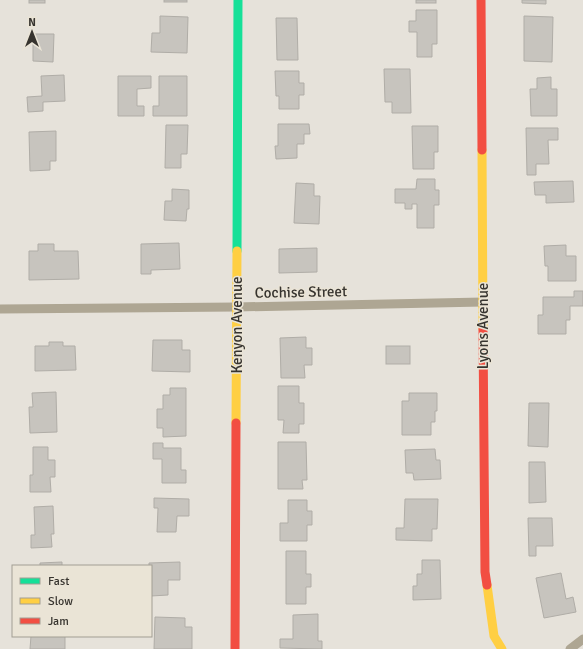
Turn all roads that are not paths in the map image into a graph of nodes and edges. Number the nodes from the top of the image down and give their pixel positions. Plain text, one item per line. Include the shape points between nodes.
1 (238, 0) edge
2 (482, 0) edge
3 (483, 302) junction
4 (237, 307) junction
5 (0, 309) edge
6 (583, 639) edge
7 (235, 649) edge
8 (502, 649) edge
9 (570, 649) edge

1 - 4 street, Kenyon Avenue
2 - 3 street, Lyons Avenue
3 - 4 street, Cochise Street
3 - 8 street, Lyons Avenue via 485,572 494,636
4 - 5 street, Cochise Street
4 - 7 street, Kenyon Avenue
6 - 9 street

